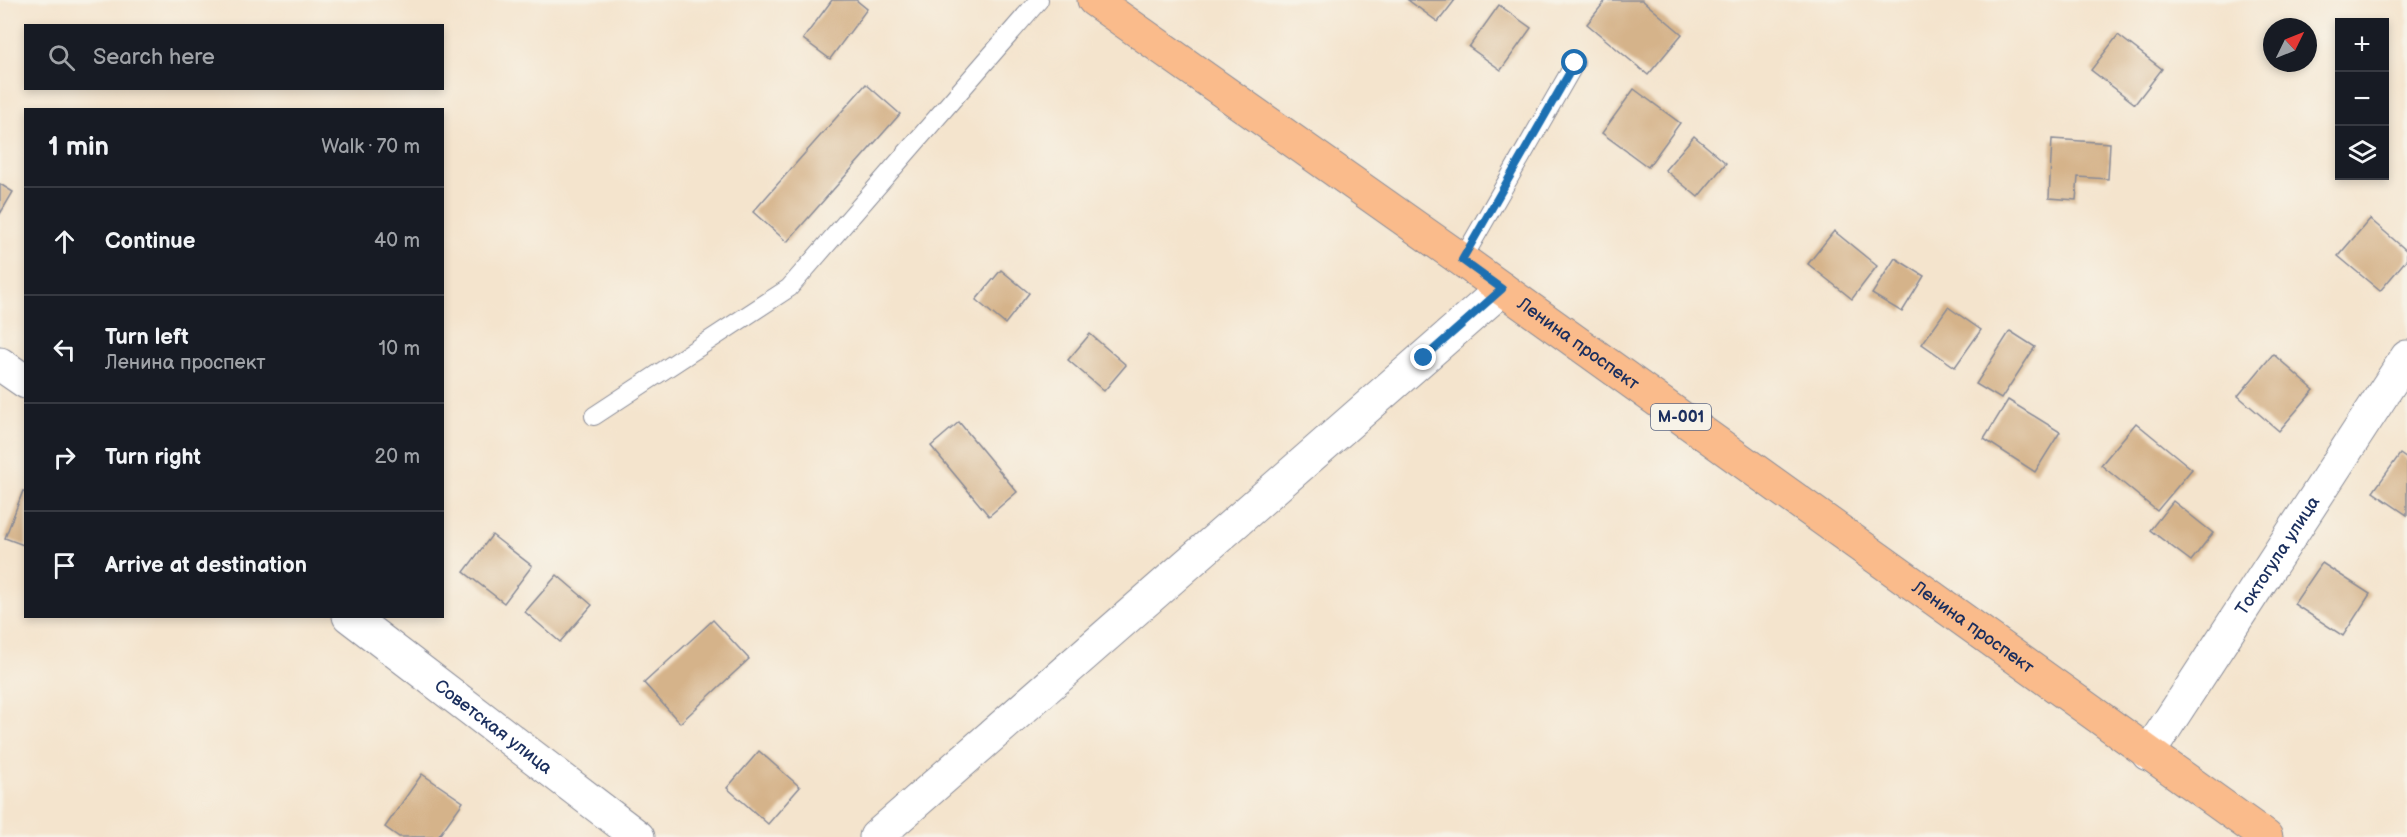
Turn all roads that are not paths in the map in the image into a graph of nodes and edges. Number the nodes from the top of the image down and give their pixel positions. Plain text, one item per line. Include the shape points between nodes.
1 (1039, 0) edge
2 (1094, 0) edge
3 (1575, 63) dead end
4 (1462, 260) junction
5 (1502, 289) junction
6 (2407, 357) edge
7 (0, 364) edge
8 (24, 381) edge
9 (594, 416) dead end
10 (352, 618) edge
11 (2148, 754) junction
12 (638, 837) edge
13 (876, 837) edge
14 (2266, 837) edge

1 - 9 lane via 789,288
2 - 4 main road, Ленина проспект / М-001
3 - 4 lane
4 - 5 main road, Ленина проспект / М-001
5 - 11 main road, Ленина проспект / М-001
5 - 13 street
6 - 11 street, Токтогула улица
7 - 8 street
10 - 12 street, Советская улица
11 - 14 main road, Ленина проспект / М-001

